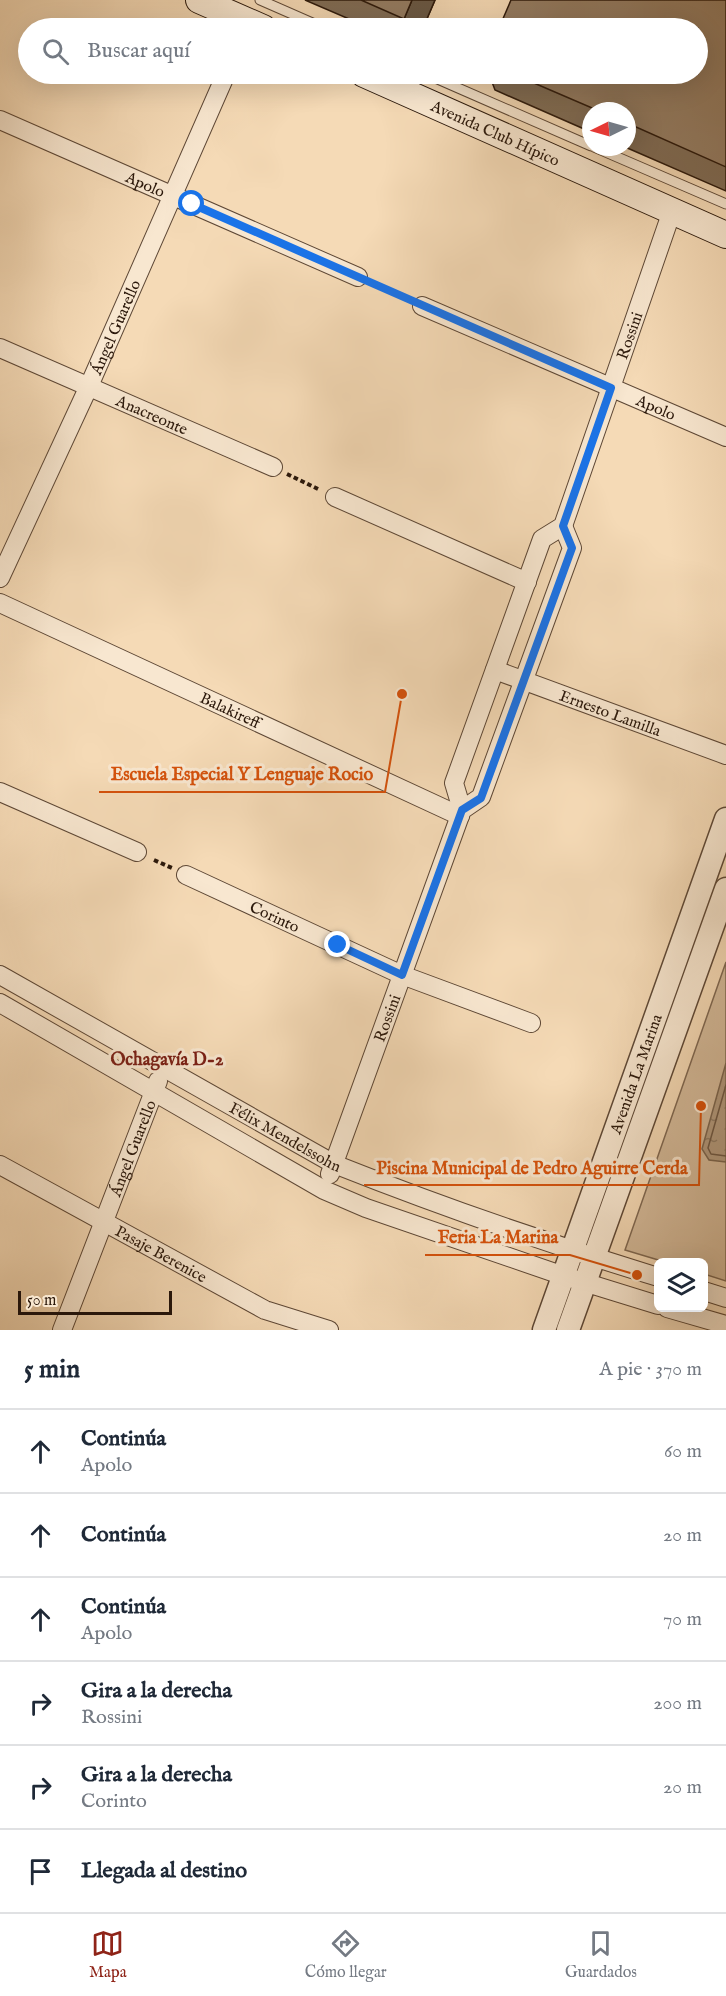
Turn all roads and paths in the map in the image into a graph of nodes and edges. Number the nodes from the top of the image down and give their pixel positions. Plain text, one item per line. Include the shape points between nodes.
1 (199, 0) edge
2 (248, 18) edge
3 (221, 84) edge
4 (398, 84) edge
5 (438, 84) edge
6 (459, 102) junction
7 (0, 120) edge
8 (582, 143) edge
9 (615, 156) edge
10 (171, 195) junction
11 (726, 204) edge
12 (672, 211) junction
13 (726, 235) edge
14 (358, 277) joint
15 (422, 306) joint
16 (0, 348) edge
17 (89, 386) junction
18 (611, 388) junction
19 (726, 437) edge
20 (273, 467) joint
21 (335, 497) joint
22 (563, 526) junction
23 (0, 578) edge
24 (527, 582) junction
25 (0, 603) edge
26 (495, 670) junction
27 (524, 682) junction
28 (726, 755) edge
29 (0, 792) edge
30 (461, 813) junction
31 (726, 819) edge
32 (137, 852) joint
33 (186, 875) joint
34 (717, 875) edge
35 (726, 889) edge
36 (684, 939) junction
37 (705, 947) junction
38 (0, 975) edge
39 (402, 975) junction
40 (0, 1003) edge
41 (531, 1023) dead end
42 (165, 1070) junction
43 (153, 1090) junction
44 (334, 1164) junction
45 (0, 1165) edge
46 (324, 1190) junction
47 (104, 1222) junction
48 (572, 1252) junction
49 (594, 1257) junction
50 (564, 1276) junction
51 (654, 1276) edge
52 (586, 1282) junction
53 (708, 1292) edge
54 (726, 1298) edge
55 (654, 1304) edge
56 (682, 1312) edge
57 (726, 1325) edge
58 (62, 1330) edge
59 (329, 1330) edge
60 (544, 1330) edge
61 (568, 1330) edge

1 - 2 main road
3 - 10 street, Ángel Guarello
4 - 6 main road, Avenida Club Hípico
5 - 6 lane
6 - 8 lane
6 - 12 main road, Avenida Club Hípico
7 - 10 street, Apolo
9 - 11 lane
10 - 14 street, Apolo
10 - 17 street, Ángel Guarello
12 - 13 main road, Avenida Club Hípico
12 - 18 street, Rossini
14 - 15 path
15 - 18 street, Apolo
16 - 17 street, Anacreonte
17 - 20 street, Anacreonte
17 - 23 street, Ángel Guarello
18 - 19 street, Apolo
18 - 22 street, Rossini
20 - 21 path
21 - 24 street
22 - 24 street via 542,539
22 - 27 street, Rossini via 572,548
24 - 26 street
25 - 30 street, Balakireff
26 - 27 street, Ernesto Lamilla
26 - 30 street via 454,783
27 - 28 street, Ernesto Lamilla
27 - 30 street, Rossini via 481,798
29 - 32 street
30 - 39 street, Rossini
31 - 34 street, Avenida La Marina
32 - 33 path
33 - 39 street, Corinto
34 - 36 street, Avenida La Marina
35 - 37 street, Avenida La Marina
36 - 37 street
36 - 48 street, Avenida La Marina
37 - 49 street, Avenida La Marina
38 - 42 street, Félix Mendelssohn
39 - 41 street, Corinto
39 - 44 street, Rossini
40 - 43 street, Félix Mendelssohn
42 - 43 street, Ángel Guarello
42 - 44 street, Félix Mendelssohn
43 - 46 street, Félix Mendelssohn
43 - 47 street, Ángel Guarello
44 - 46 street, Rossini
44 - 48 street, Félix Mendelssohn
45 - 47 street, Pasaje Berenice
46 - 50 street, Félix Mendelssohn
47 - 58 street, Ángel Guarello
47 - 59 street, Pasaje Berenice via 265,1310
48 - 49 street, Félix Mendelssohn
48 - 50 street, Avenida La Marina
49 - 51 street, Félix Mendelssohn
49 - 52 street, Avenida La Marina
50 - 52 street, Félix Mendelssohn
50 - 60 street, Avenida La Marina
52 - 55 street, Félix Mendelssohn
52 - 61 street, Avenida La Marina
53 - 54 street
56 - 57 street

